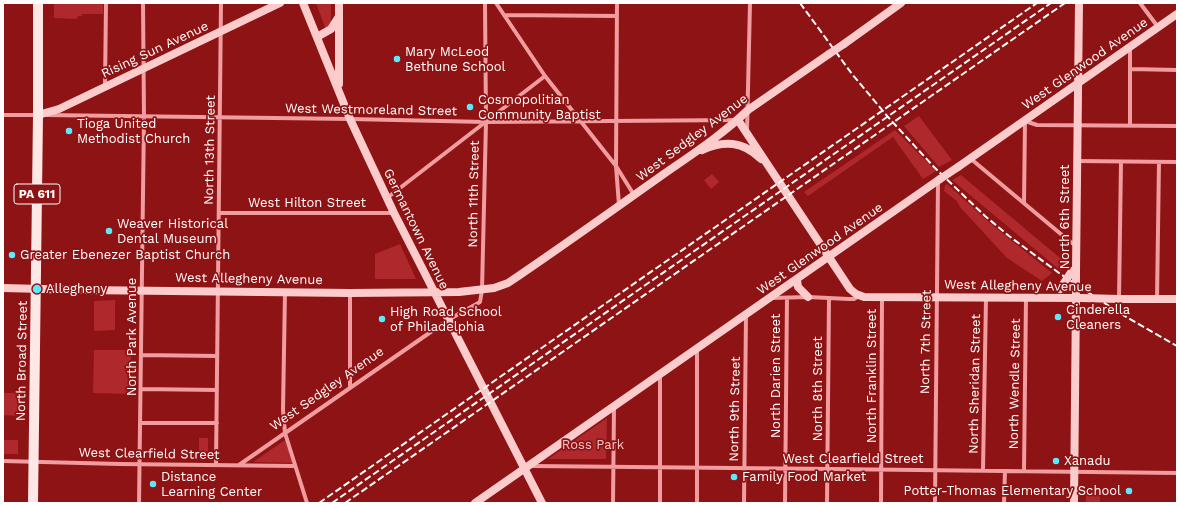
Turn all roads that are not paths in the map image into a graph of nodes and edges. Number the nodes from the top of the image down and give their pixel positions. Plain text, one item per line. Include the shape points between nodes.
1 (38, 3) edge
2 (106, 3) edge
3 (143, 3) edge
4 (221, 3) edge
5 (280, 3) edge
6 (303, 3) edge
7 (339, 3) edge
8 (485, 3) edge
9 (496, 3) edge
10 (617, 3) edge
11 (750, 3) edge
12 (901, 3) edge
13 (1079, 3) edge
14 (1140, 3) edge
15 (504, 14) junction
16 (1177, 14) edge
17 (339, 16) junction
18 (617, 16) junction
19 (1158, 28) junction
20 (221, 32) junction
21 (317, 37) junction
22 (1130, 47) junction
23 (143, 69) junction
24 (1131, 69) junction
25 (1177, 70) edge
26 (544, 76) junction
27 (1078, 83) junction
28 (105, 87) junction
29 (340, 93) junction
30 (748, 110) junction
31 (3, 115) edge
32 (38, 115) junction
33 (144, 116) junction
34 (220, 117) junction
35 (350, 119) junction
36 (580, 120) junction
37 (738, 120) junction
38 (616, 121) junction
39 (1025, 121) junction
40 (486, 122) junction
41 (1077, 125) junction
42 (1130, 125) junction
43 (1177, 126) edge
44 (747, 133) junction
45 (694, 153) junction
46 (971, 159) junction
47 (1077, 161) junction
48 (1121, 162) junction
49 (1159, 162) junction
50 (1177, 162) edge
51 (616, 166) junction
52 (769, 167) junction
53 (939, 180) junction
54 (634, 195) junction
55 (387, 198) junction
56 (1024, 203) junction
57 (619, 206) junction
58 (219, 212) junction
59 (394, 213) junction
60 (1076, 246) junction
61 (829, 256) junction
62 (1076, 270) junction
63 (797, 280) junction
64 (3, 288) edge
65 (36, 288) junction
66 (494, 288) joint
67 (142, 290) junction
68 (482, 290) junction
69 (219, 291) junction
70 (285, 292) junction
71 (434, 292) junction
72 (350, 293) junction
73 (860, 296) junction
74 (808, 297) junction
75 (882, 297) junction
76 (937, 297) junction
77 (986, 297) junction
78 (1078, 297) junction
79 (770, 298) junction
80 (787, 298) junction
81 (1026, 298) junction
82 (1055, 298) junction
83 (829, 299) junction
84 (1119, 299) junction
85 (1158, 299) junction
86 (1177, 299) edge
87 (746, 314) junction
88 (448, 320) junction
89 (697, 349) junction
90 (142, 355) junction
91 (217, 356) junction
92 (660, 375) junction
93 (350, 387) junction
94 (141, 389) junction
95 (217, 390) junction
96 (614, 407) junction
97 (141, 423) junction
98 (217, 423) junction
99 (285, 433) junction
100 (3, 461) edge
101 (33, 462) junction
102 (141, 464) junction
103 (216, 465) junction
104 (239, 465) junction
105 (295, 466) junction
106 (527, 467) junction
107 (614, 467) junction
108 (660, 468) junction
109 (697, 468) junction
110 (744, 468) junction
111 (785, 469) junction
112 (828, 470) junction
113 (881, 470) junction
114 (935, 470) junction
115 (983, 470) junction
116 (1004, 471) junction
117 (1024, 471) junction
118 (1074, 472) junction
119 (1177, 473) edge
120 (479, 502) edge
121 (34, 503) edge
122 (140, 503) edge
123 (307, 503) edge
124 (542, 503) edge
125 (613, 503) edge
126 (660, 503) edge
127 (697, 503) edge
128 (744, 503) edge
129 (785, 503) edge
130 (827, 503) edge
131 (880, 503) edge
132 (935, 503) edge
133 (1004, 503) edge
134 (1074, 503) edge

1 - 32 main road, North Broad Street / PA 611
2 - 28 street
3 - 23 street, North Park Avenue
4 - 20 street, North 13th Street
5 - 20 main road, Rising Sun Avenue
6 - 21 main road, Germantown Avenue
7 - 17 main road
8 - 40 street, North 11th Street
9 - 15 street
10 - 18 street
11 - 30 street
12 - 30 main road, West Sedgley Avenue, bridge
13 - 27 main road, North 6th Street
14 - 19 street
15 - 18 street
15 - 26 street
16 - 19 main road, West Glenwood Avenue
17 - 21 main road via 331,30
17 - 29 main road
18 - 38 street
19 - 22 main road, West Glenwood Avenue
20 - 23 main road, Rising Sun Avenue
20 - 34 street, North 13th Street
21 - 29 main road, Germantown Avenue
22 - 24 street
22 - 27 main road, West Glenwood Avenue
23 - 28 main road, Rising Sun Avenue
23 - 33 street, North Park Avenue
24 - 25 street
24 - 42 street
26 - 36 street
26 - 40 street
27 - 39 main road, West Glenwood Avenue
27 - 41 main road, North 6th Street
28 - 32 main road, Rising Sun Avenue via 59,109
29 - 35 main road, Germantown Avenue
30 - 37 main road, West Sedgley Avenue
30 - 44 street
31 - 32 street, West Westmoreland Street
32 - 33 street, West Westmoreland Street
32 - 65 main road, North Broad Street / PA 611
33 - 34 street, West Westmoreland Street
33 - 67 street, North Park Avenue
34 - 35 street, West Westmoreland Street
34 - 58 street, North 13th Street
35 - 40 street, West Westmoreland Street
35 - 55 main road, Germantown Avenue
36 - 38 street, West Westmoreland Street
36 - 40 street, West Westmoreland Street
36 - 51 street
37 - 38 street, West Westmoreland Street
37 - 44 main road
37 - 45 main road, West Sedgley Avenue
38 - 51 street
39 - 41 street via 1037,125
39 - 46 main road, West Glenwood Avenue
39 - 56 street
40 - 55 street
40 - 68 street, North 11th Street
41 - 42 street
41 - 47 main road, North 6th Street
42 - 43 street
44 - 52 main road
45 - 52 main road via 729,143 752,151
45 - 54 main road, West Sedgley Avenue
46 - 53 main road, West Glenwood Avenue, bridge
46 - 56 street
47 - 48 street
47 - 60 main road, North 6th Street
48 - 49 street
48 - 84 street
49 - 50 street
49 - 85 street
51 - 54 street
51 - 57 street
52 - 61 main road
53 - 61 main road, West Glenwood Avenue
53 - 76 street, North 7th Street
54 - 57 main road, West Sedgley Avenue
55 - 59 main road, Germantown Avenue
56 - 60 street
57 - 66 main road, West Sedgley Avenue via 508,283
58 - 59 street, West Hilton Street
58 - 69 street, North 13th Street
59 - 71 main road, Germantown Avenue
60 - 62 main road, North 6th Street
61 - 63 main road, West Glenwood Avenue
61 - 73 main road via 850,289
62 - 78 main road, North 6th Street, bridge
62 - 82 main road, bridge via 1072,271
63 - 74 main road via 798,287
63 - 79 main road, West Glenwood Avenue
64 - 65 main road, West Allegheny Avenue
65 - 67 main road, West Allegheny Avenue
65 - 101 main road, North Broad Street / PA 611
66 - 68 main road, West Allegheny Avenue
67 - 69 main road, West Allegheny Avenue
67 - 90 street, North Park Avenue
68 - 71 main road, West Allegheny Avenue
68 - 88 street, West Sedgley Avenue via 480,302
69 - 70 main road, West Allegheny Avenue
69 - 91 street, North 13th Street
70 - 72 main road, West Allegheny Avenue
70 - 99 street
71 - 72 main road, West Allegheny Avenue
71 - 88 main road, Germantown Avenue
72 - 93 street
73 - 75 main road, West Allegheny Avenue
73 - 83 street, West Allegheny Avenue via 854,299
74 - 80 street, West Allegheny Avenue
74 - 83 street, West Allegheny Avenue
75 - 76 main road, West Allegheny Avenue
75 - 113 street, North Franklin Street
76 - 77 main road, West Allegheny Avenue
76 - 114 street, North 7th Street
77 - 81 main road, West Allegheny Avenue
77 - 115 street, North Sheridan Street
78 - 82 main road, West Allegheny Avenue
78 - 84 main road, West Allegheny Avenue, bridge
78 - 118 main road, North 6th Street
79 - 80 street, West Allegheny Avenue
79 - 87 main road, West Glenwood Avenue
80 - 111 street, North Darien Street
81 - 82 main road, West Allegheny Avenue
81 - 117 street, North Wendle Street
83 - 112 street, North 8th Street
84 - 85 main road, West Allegheny Avenue
85 - 86 main road, West Allegheny Avenue
87 - 89 main road, West Glenwood Avenue
87 - 110 street, North 9th Street
88 - 93 street, West Sedgley Avenue
88 - 106 main road, Germantown Avenue
89 - 92 main road, West Glenwood Avenue
89 - 109 street
90 - 91 street
90 - 94 street, North Park Avenue
91 - 95 street, North 13th Street
92 - 96 main road, West Glenwood Avenue
92 - 108 street
93 - 99 street, West Sedgley Avenue
94 - 95 street
94 - 97 street, North Park Avenue
95 - 98 street, North 13th Street
96 - 106 main road, West Glenwood Avenue
96 - 107 street
97 - 98 street
97 - 102 street, North Park Avenue
98 - 103 street, North 13th Street
99 - 104 street, West Sedgley Avenue
99 - 105 street
100 - 101 street, West Clearfield Street
101 - 102 street, West Clearfield Street
101 - 121 main road, North Broad Street / PA 611
102 - 103 street, West Clearfield Street
102 - 122 street, North Park Avenue
103 - 104 street, West Clearfield Street
104 - 105 street, West Clearfield Street
105 - 123 street
106 - 107 street, West Clearfield Street
106 - 120 main road, West Glenwood Avenue
106 - 124 main road, Germantown Avenue
107 - 108 street, West Clearfield Street
107 - 125 street
108 - 109 street, West Clearfield Street
108 - 126 street
109 - 110 street, West Clearfield Street
109 - 127 street
110 - 111 street, West Clearfield Street
110 - 128 street, North 9th Street
111 - 112 street, West Clearfield Street
111 - 129 street, North Darien Street
112 - 113 street, West Clearfield Street
112 - 130 street, North 8th Street
113 - 114 street, West Clearfield Street
113 - 131 street, North Franklin Street
114 - 115 street, West Clearfield Street
114 - 132 street, North 7th Street
115 - 116 street, West Clearfield Street
116 - 117 street, West Clearfield Street
116 - 133 street
117 - 118 street, West Clearfield Street
118 - 119 street, West Clearfield Street
118 - 134 main road, North 6th Street

